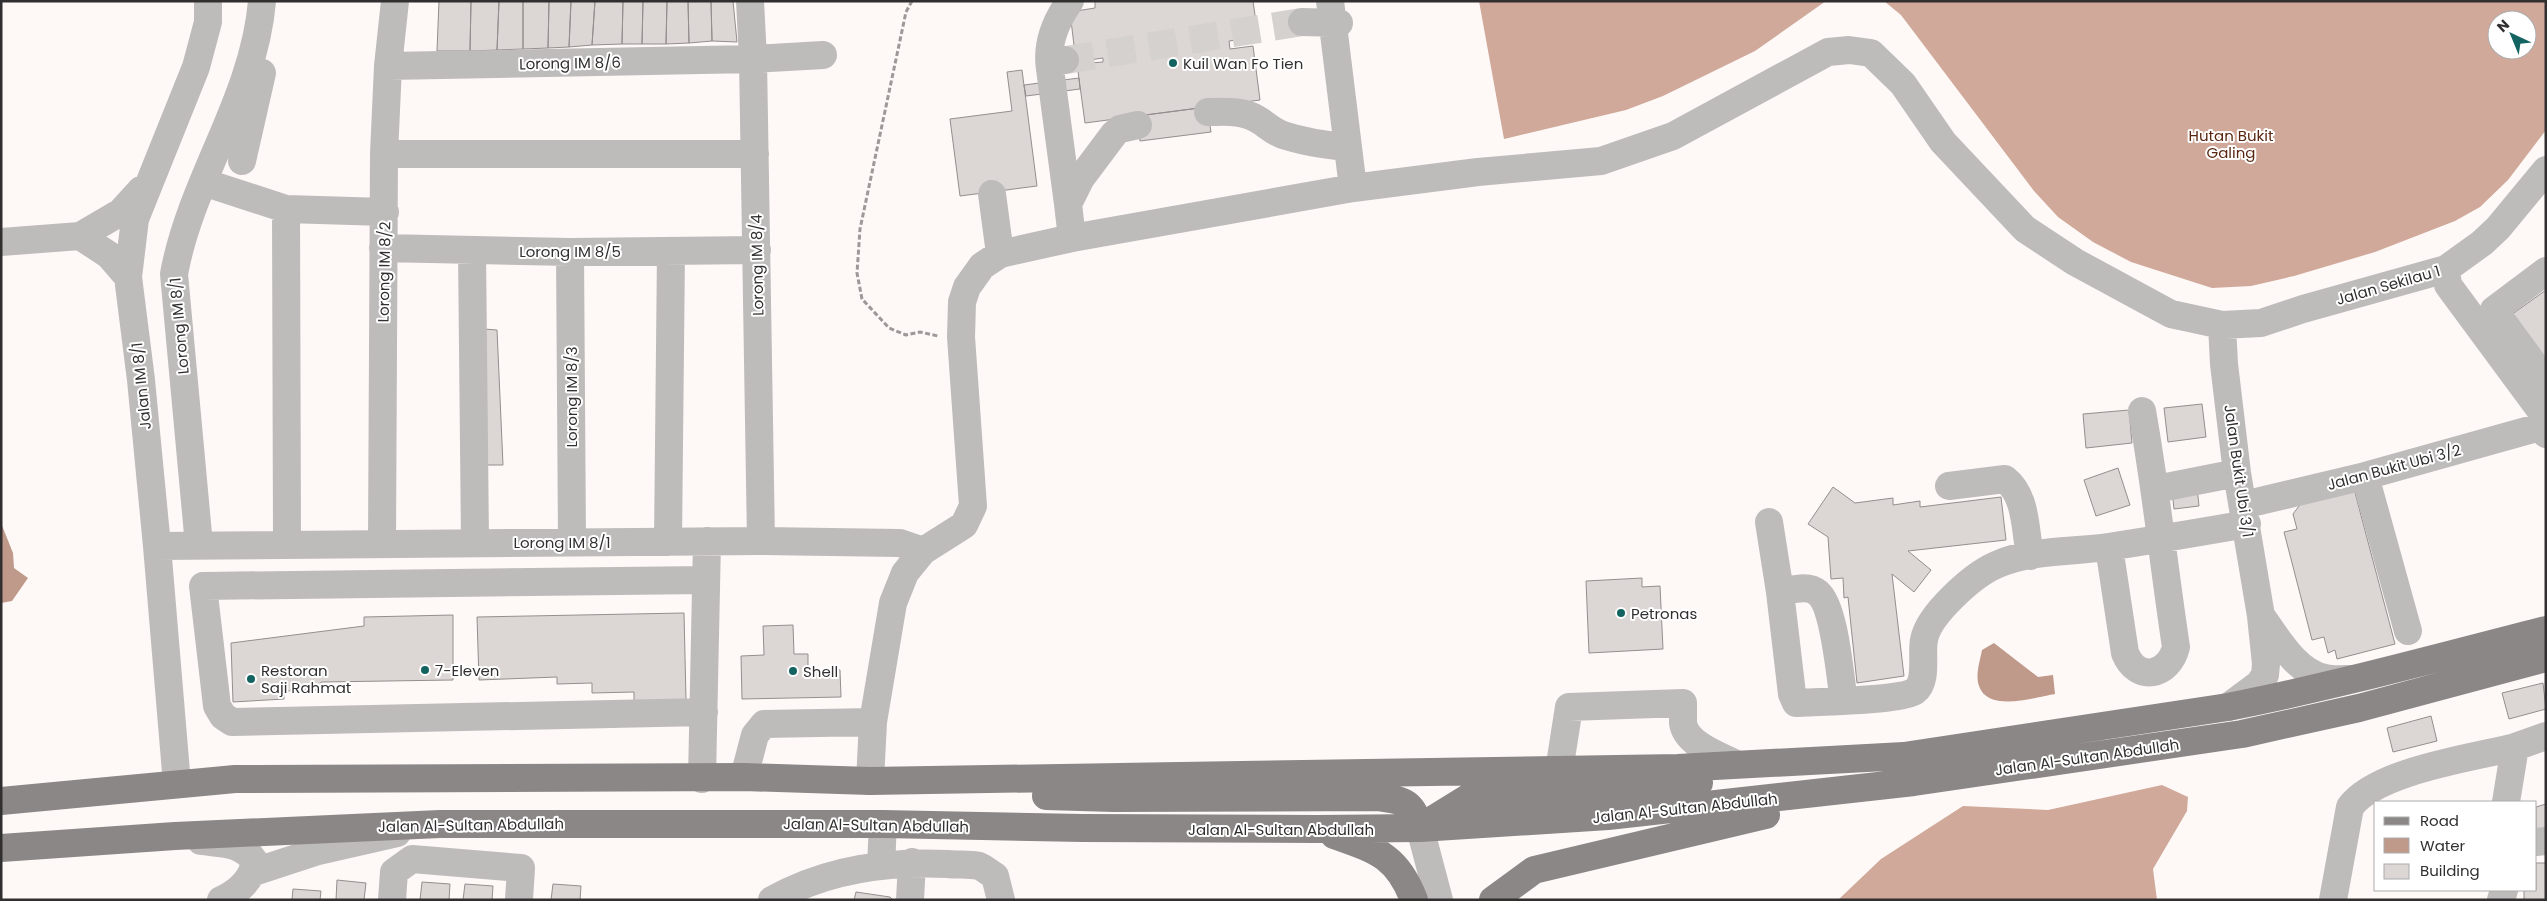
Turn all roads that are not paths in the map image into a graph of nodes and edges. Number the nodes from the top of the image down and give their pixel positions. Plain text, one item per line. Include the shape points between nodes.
1 (208, 1) edge
2 (262, 1) edge
3 (278, 1) edge
4 (395, 1) edge
5 (750, 1) edge
6 (1070, 1) edge
7 (1334, 16) edge
8 (1302, 22) tunnel mouth
9 (823, 55) dead end
10 (753, 60) junction
11 (388, 66) junction
12 (1208, 112) dead end
13 (1138, 125) dead end
14 (1347, 147) junction
15 (384, 154) junction
16 (755, 154) junction
17 (242, 161) dead end
18 (2546, 170) edge
19 (150, 177) junction
20 (203, 182) junction
21 (1353, 188) junction
22 (992, 194) dead end
23 (1068, 204) junction
24 (286, 209) junction
25 (385, 212) junction
26 (80, 236) junction
27 (1072, 238) junction
28 (1, 242) edge
29 (384, 248) junction
30 (472, 250) junction
31 (757, 250) junction
32 (671, 251) junction
33 (570, 252) junction
34 (1000, 254) junction
35 (2446, 269) junction
36 (2546, 271) edge
37 (128, 277) junction
38 (2222, 326) junction
39 (2546, 381) edge
40 (2142, 411) dead end
41 (2545, 430) edge
42 (2237, 472) junction
43 (2365, 476) junction
44 (1949, 486) dead end
45 (2156, 489) junction
46 (2245, 515) junction
47 (1769, 522) dead end
48 (2160, 538) junction
49 (707, 541) junction
50 (761, 541) junction
51 (476, 542) junction
52 (572, 542) junction
53 (668, 542) junction
54 (382, 543) junction
55 (286, 544) junction
56 (199, 545) junction
57 (157, 546) junction
58 (2109, 547) junction
59 (923, 551) junction
60 (2030, 556) junction
61 (706, 580) junction
62 (1780, 592) junction
63 (2261, 616) junction
64 (2546, 630) edge
65 (2408, 631) dead end
66 (2546, 658) edge
67 (2359, 679) junction
68 (1844, 702) junction
69 (2228, 707) junction
70 (704, 712) junction
71 (874, 722) junction
72 (2546, 736) edge
73 (2516, 747) junction
74 (1904, 756) junction
75 (1734, 764) junction
76 (1559, 771) junction
77 (744, 777) junction
78 (702, 778) junction
79 (870, 781) junction
80 (1914, 782) junction
81 (176, 784) junction
82 (1, 801) edge
83 (2506, 801) edge
84 (440, 824) junction
85 (883, 824) junction
86 (1420, 828) junction
87 (1317, 829) junction
88 (175, 836) junction
89 (1, 848) edge
90 (912, 862) junction
91 (881, 865) junction
92 (254, 872) junction
93 (998, 888) edge
94 (221, 900) edge
95 (392, 900) edge
96 (519, 900) edge
97 (772, 900) edge
98 (910, 900) edge
99 (1022, 900) edge
100 (1414, 900) edge
101 (1438, 900) edge
102 (1493, 900) edge
103 (2333, 900) edge

1 - 19 street, Jalan IM 8/1 via 208,22 196,67
2 - 20 street, Lorong IM 8/1 via 255,46 236,103
3 - 17 street
4 - 11 street, Lorong IM 8/2
5 - 10 street, Lorong IM 8/4
6 - 23 street via 1058,18 1048,52 1058,64
7 - 8 street
7 - 14 street
9 - 10 street
10 - 11 street, Lorong IM 8/6
10 - 16 street, Lorong IM 8/4
11 - 15 street, Lorong IM 8/2
12 - 14 street via 1235,112 1257,118 1281,134
13 - 23 street via 1120,129 1114,134 1081,178
14 - 21 street
15 - 16 street
15 - 25 street, Lorong IM 8/2
16 - 31 street, Lorong IM 8/4
18 - 35 street, Jalan Sekilau 1 via 2498,228
19 - 26 street via 121,212
19 - 37 street, Jalan IM 8/1 via 132,230
20 - 24 street
20 - 56 street, Lorong IM 8/1 via 180,241 174,274
21 - 27 street, Jalan Sekilau 1
21 - 38 street, Jalan Sekilau 1 via 1601,161 1672,136 1828,52 1871,53 1903,84 1943,142 2025,229 2075,262 2171,314
22 - 34 street
23 - 27 street
24 - 25 street
24 - 55 street
25 - 29 street, Lorong IM 8/2
26 - 28 street
26 - 37 street via 109,255
27 - 34 street, Jalan Sekilau 1
29 - 30 street, Lorong IM 8/5
29 - 54 street, Lorong IM 8/2
30 - 33 street, Lorong IM 8/5
30 - 51 street
31 - 32 street, Lorong IM 8/5
31 - 50 street, Lorong IM 8/4
32 - 33 street, Lorong IM 8/5
32 - 53 street
33 - 52 street, Lorong IM 8/3
34 - 59 street via 982,266 967,287 962,302 961,337 973,506 964,524
35 - 38 street, Jalan Sekilau 1 via 2261,323
35 - 41 street via 2448,285 2533,399 2541,411
36 - 39 street via 2494,310
37 - 57 street, Jalan IM 8/1
38 - 42 street, Jalan Bukit Ubi 3/1
40 - 45 street
41 - 43 street, Jalan Bukit Ubi 3/2
42 - 45 street
42 - 46 street, Jalan Bukit Ubi 3/1
43 - 46 street, Jalan Bukit Ubi 3/2
43 - 65 street
44 - 60 street via 2006,479 2014,486 2020,499
45 - 48 street
46 - 48 street, Jalan Bukit Ubi 3/2
46 - 63 street, Jalan Bukit Ubi 3/1
47 - 62 street
48 - 58 street, Jalan Bukit Ubi 3/2
48 - 58 street via 2176,647 2165,668 2151,672 2138,671 2125,653
49 - 50 street, Lorong IM 8/1
49 - 53 street, Lorong IM 8/1
49 - 61 street
50 - 59 street, Lorong IM 8/1 via 900,543
51 - 52 street, Lorong IM 8/1
51 - 54 street, Lorong IM 8/1
52 - 53 street, Lorong IM 8/1
54 - 55 street, Lorong IM 8/1
55 - 56 street, Lorong IM 8/1
56 - 57 street, Lorong IM 8/1
57 - 81 street, Jalan IM 8/1
58 - 60 street, Jalan Bukit Ubi 3/2
59 - 71 street via 905,574 893,603
60 - 68 street, Jalan Bukit Ubi 3/2 via 1996,564 1977,575 1956,594 1928,628 1921,682 1917,690
61 - 70 street
61 - 70 street via 203,586 217,706 232,722
62 - 68 street via 1806,588 1818,592 1828,607
62 - 68 street via 1792,694 1796,703
63 - 67 street via 2293,658 2310,672 2325,678
63 - 69 street, Jalan Bukit Ubi 3/1 via 2266,664 2264,676 2259,684
64 - 67 main road, Jalan Al-Sultan Abdullah
66 - 80 main road, Jalan Al-Sultan Abdullah via 2359,708 2242,734
67 - 69 main road, Jalan Al-Sultan Abdullah
69 - 74 main road, Jalan Al-Sultan Abdullah
70 - 78 street
71 - 77 street via 764,724 755,735
71 - 79 street
72 - 73 street
73 - 83 street
73 - 103 street via 2392,778 2358,796 2350,807
74 - 75 main road, Jalan Al-Sultan Abdullah
74 - 86 main road via 1642,790 1468,798
75 - 76 main road, Jalan Al-Sultan Abdullah
75 - 76 street via 1690,736 1684,725 1683,704 1569,707
76 - 79 main road, Jalan Al-Sultan Abdullah
77 - 78 main road, Jalan Al-Sultan Abdullah
77 - 79 main road, Jalan Al-Sultan Abdullah
78 - 81 main road, Jalan Al-Sultan Abdullah via 235,779
79 - 86 main road via 1007,795 1378,797 1404,801 1414,810
80 - 86 main road, Jalan Al-Sultan Abdullah via 1608,816
80 - 102 main road via 1534,870
81 - 82 main road, Jalan Al-Sultan Abdullah
84 - 85 main road, Jalan Al-Sultan Abdullah
84 - 88 main road, Jalan Al-Sultan Abdullah
84 - 92 street via 318,851
85 - 87 main road, Jalan Al-Sultan Abdullah
85 - 91 street
86 - 87 main road, Jalan Al-Sultan Abdullah
86 - 101 street
87 - 100 main road via 1371,848 1392,861 1403,874
88 - 89 main road, Jalan Al-Sultan Abdullah
88 - 92 street via 242,848 255,862
90 - 91 street
90 - 93 street via 980,866
90 - 98 street
91 - 97 street via 821,878
92 - 94 street via 244,884
93 - 99 street
95 - 96 street via 394,872 412,859 521,868

